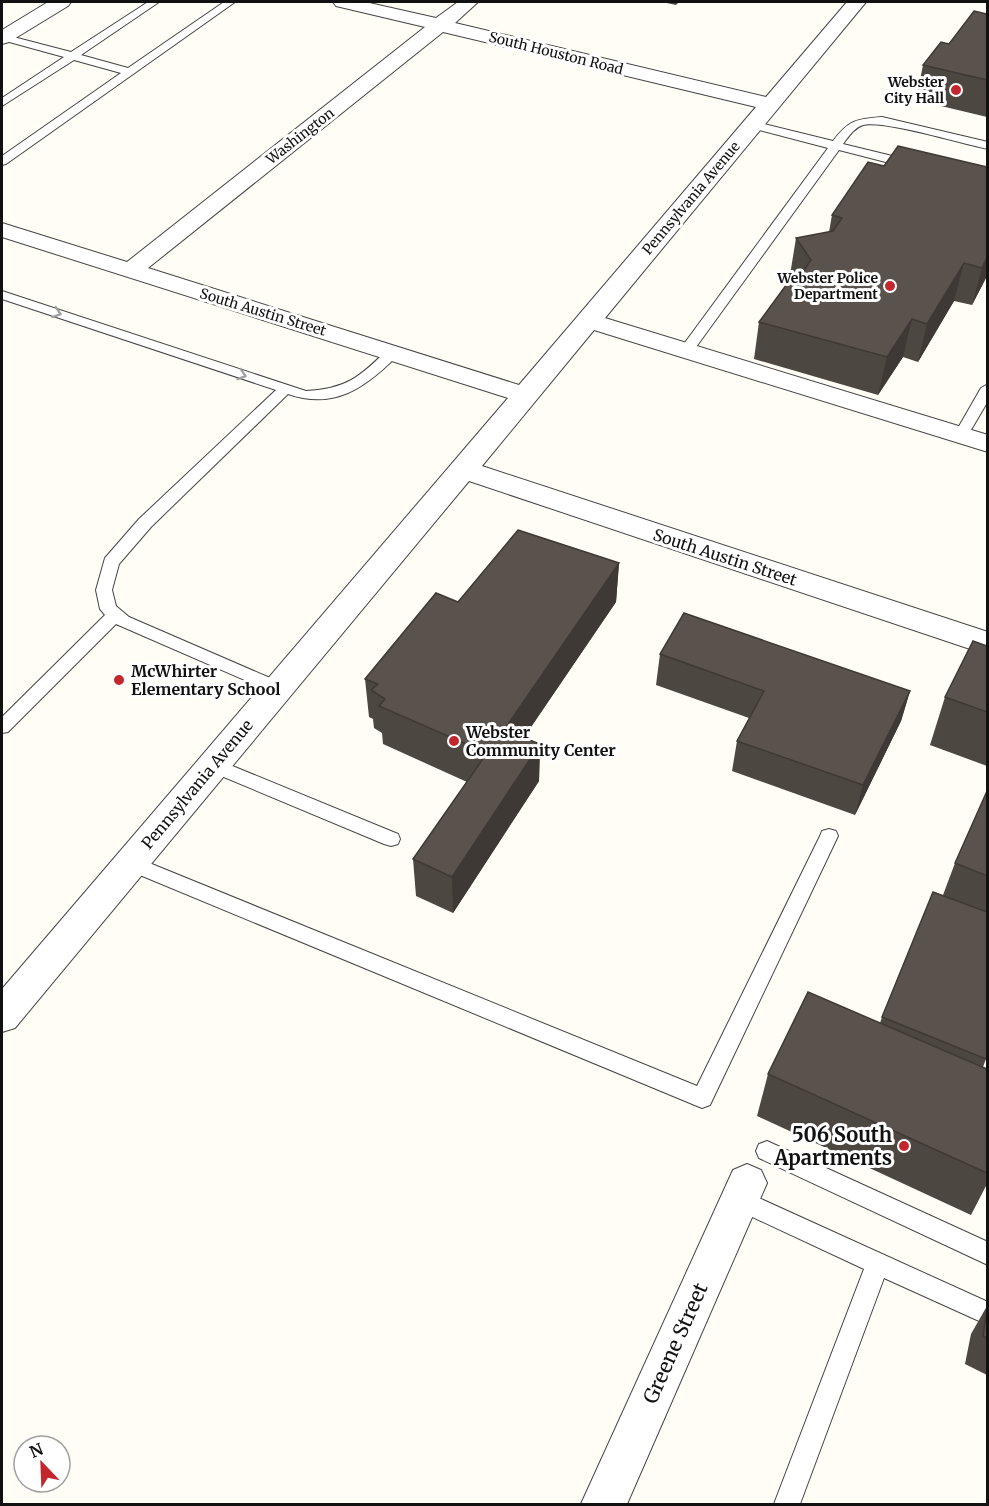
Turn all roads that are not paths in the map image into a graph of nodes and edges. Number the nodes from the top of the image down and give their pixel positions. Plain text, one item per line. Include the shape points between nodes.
1 (61, 2) edge
2 (154, 2) edge
3 (230, 2) edge
4 (343, 2) edge
5 (469, 2) edge
6 (857, 2) edge
7 (440, 25) junction
8 (3, 37) edge
9 (70, 57) junction
10 (129, 72) junction
11 (2, 103) edge
12 (770, 104) junction
13 (752, 125) junction
14 (834, 145) junction
15 (987, 146) edge
16 (2, 160) edge
17 (922, 167) edge
18 (2, 230) edge
19 (131, 270) junction
20 (2, 295) edge
21 (587, 320) junction
22 (686, 351) junction
23 (392, 353) junction
24 (987, 388) edge
25 (285, 389) junction
26 (525, 395) junction
27 (961, 435) junction
28 (987, 444) edge
29 (462, 469) junction
30 (115, 615) junction
31 (987, 644) edge
32 (278, 688) junction
33 (2, 727) edge
34 (213, 765) junction
35 (829, 836) dead end
36 (391, 839) dead end
37 (130, 863) junction
38 (2, 1016) edge
39 (751, 1178) junction
40 (987, 1254) edge
41 (878, 1263) junction
42 (987, 1314) edge
43 (604, 1504) edge
44 (787, 1504) edge

1 - 8 street
2 - 9 lane
3 - 10 lane
4 - 7 street, South Houston Road
5 - 7 street, Washington
6 - 12 street, Pennsylvania Avenue
7 - 12 street, South Houston Road
7 - 19 street, Washington
8 - 9 lane
9 - 10 lane
9 - 11 lane
10 - 16 lane
12 - 13 street, Pennsylvania Avenue
13 - 14 lane
13 - 21 street, Pennsylvania Avenue
14 - 15 lane via 848,129 861,122 882,121
14 - 17 lane
14 - 22 lane
18 - 19 street, South Austin Street
19 - 23 street, South Austin Street
20 -> 25 lane
21 - 22 street
21 - 26 street, Pennsylvania Avenue
22 - 27 street
23 - 25 lane via 350,389 332,395 305,395
23 - 26 street, South Austin Street
24 - 27 lane
25 - 30 lane via 111,562 104,590 108,609
26 - 29 street, Pennsylvania Avenue
27 - 28 street
29 - 31 street, South Austin Street
29 - 32 street, Pennsylvania Avenue
30 - 32 lane
30 - 33 lane
32 - 34 street, Pennsylvania Avenue
34 - 36 lane
34 - 37 street, Pennsylvania Avenue
35 - 37 lane via 702,1098
37 - 38 street, Pennsylvania Avenue
39 - 40 lane
39 - 41 lane
39 - 43 street, Greene Street
41 - 42 lane
41 - 44 lane

